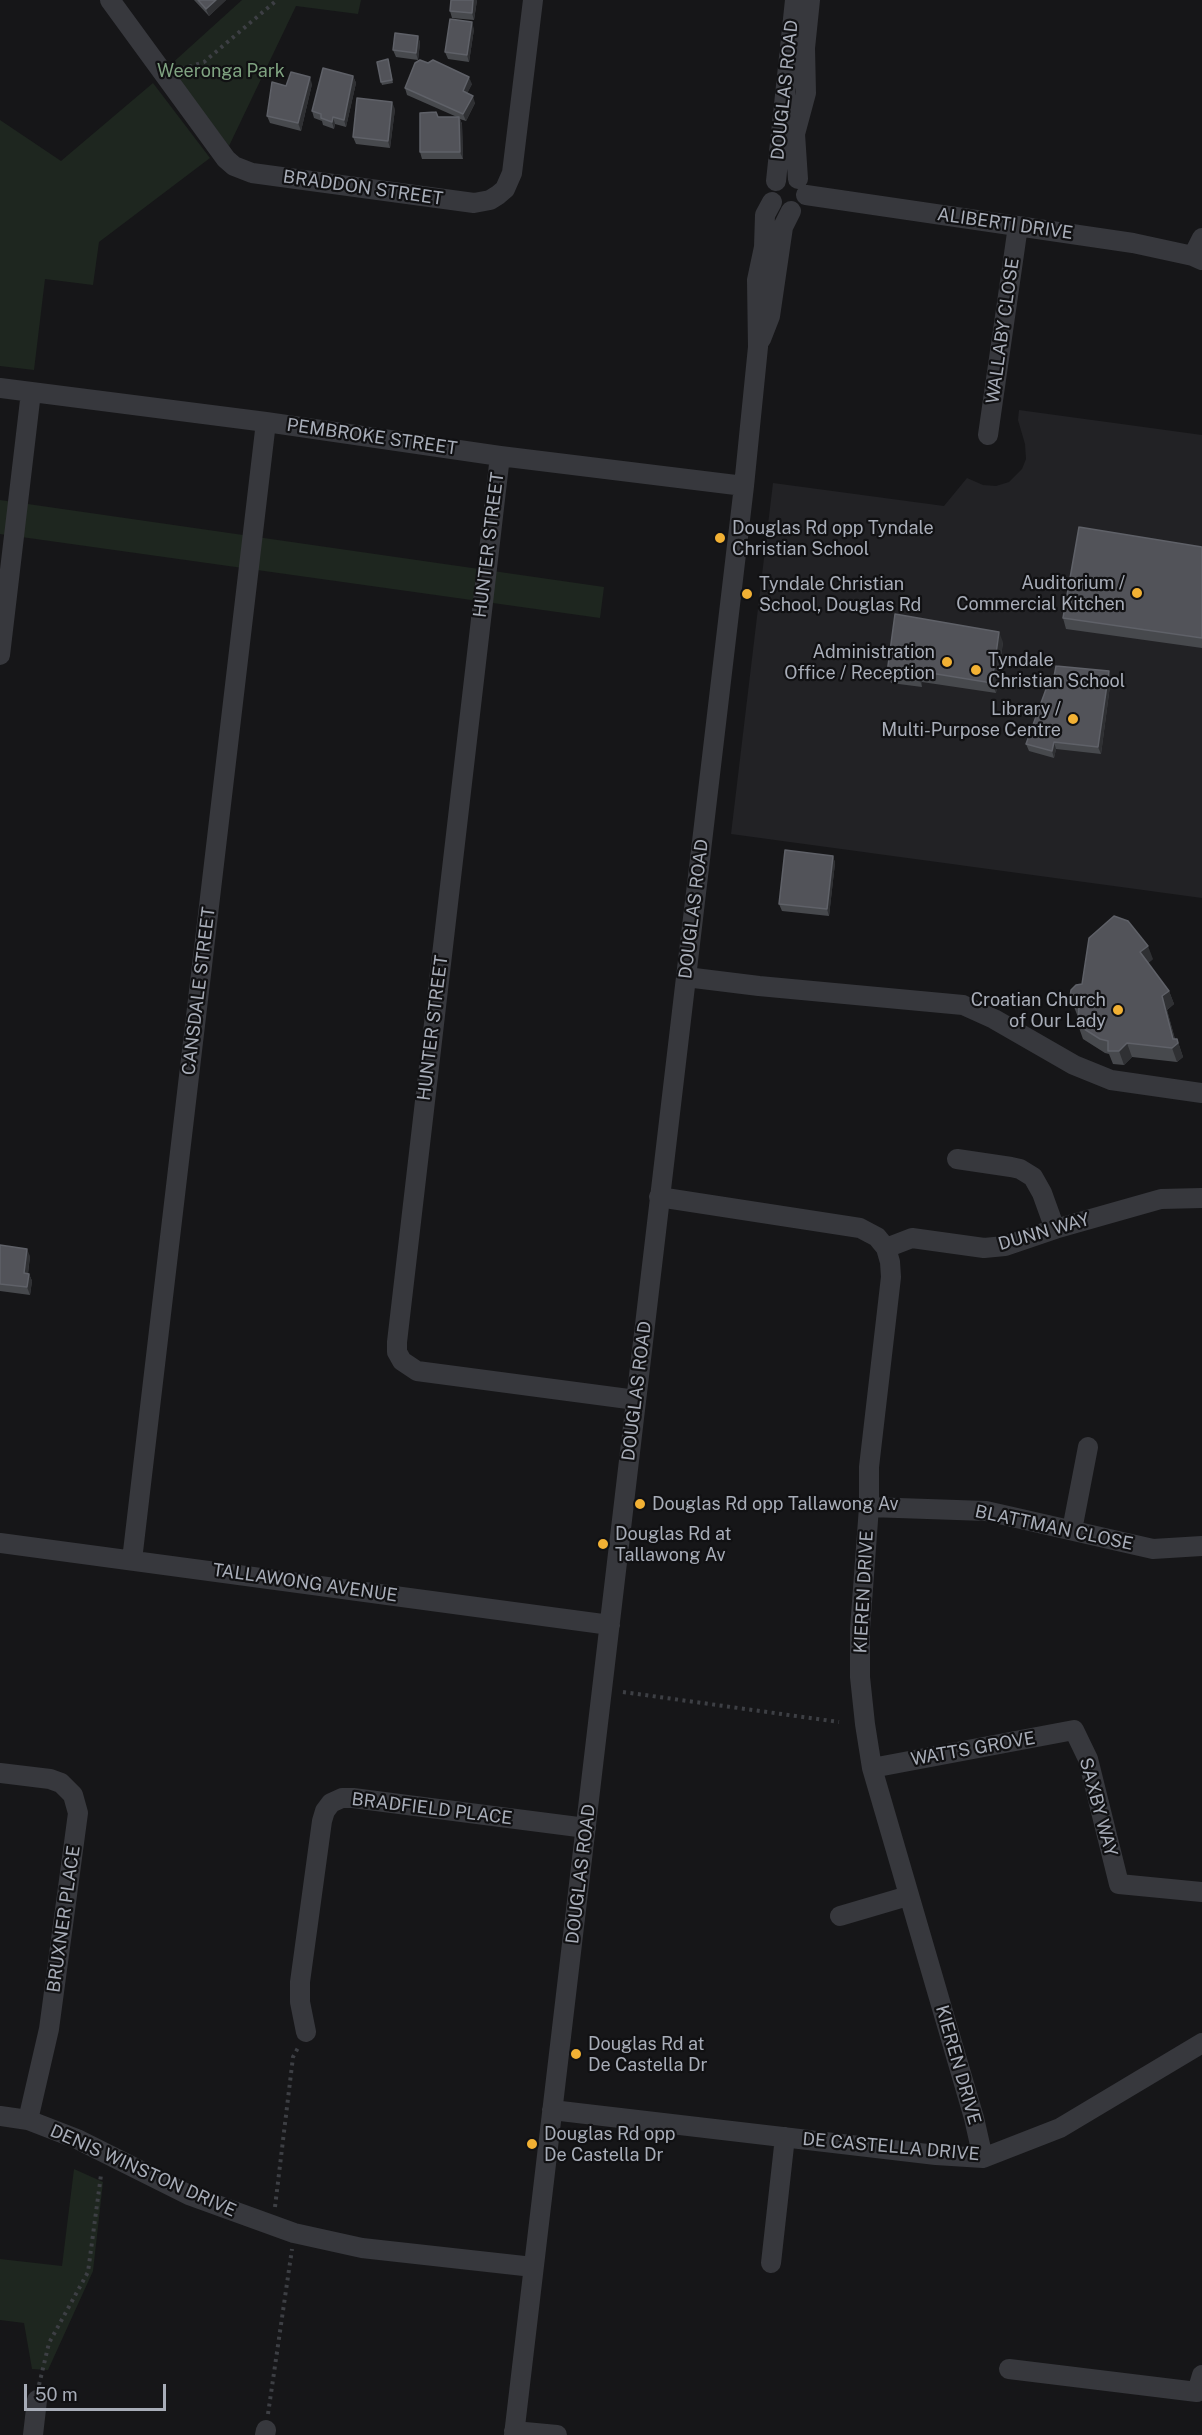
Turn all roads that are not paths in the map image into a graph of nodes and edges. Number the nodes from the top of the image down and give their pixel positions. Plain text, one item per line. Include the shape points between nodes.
1 (110, 0) edge
2 (533, 0) edge
3 (795, 0) edge
4 (810, 0) edge
5 (776, 181) junction
6 (802, 187) junction
7 (772, 202) junction
8 (791, 212) junction
9 (1018, 226) junction
10 (1202, 238) edge
11 (1197, 258) edge
12 (758, 347) junction
13 (0, 388) edge
14 (31, 392) junction
15 (266, 422) junction
16 (987, 435) dead end
17 (500, 456) junction
18 (744, 486) junction
19 (0, 655) edge
20 (686, 977) junction
21 (1202, 1093) edge
22 (957, 1159) dead end
23 (659, 1197) junction
24 (1202, 1198) edge
25 (1055, 1229) junction
26 (886, 1248) junction
27 (636, 1400) junction
28 (1088, 1447) dead end
29 (869, 1507) junction
30 (1072, 1530) junction
31 (0, 1543) edge
32 (1202, 1546) edge
33 (132, 1560) junction
34 (610, 1625) junction
35 (1074, 1730) joint
36 (872, 1768) junction
37 (0, 1773) edge
38 (586, 1828) junction
39 (1202, 1892) edge
40 (908, 1896) junction
41 (840, 1916) dead end
42 (306, 2032) road end
43 (1202, 2043) edge
44 (552, 2110) junction
45 (0, 2116) edge
46 (28, 2120) junction
47 (785, 2137) junction
48 (983, 2158) junction
49 (771, 2263) dead end
50 (533, 2267) junction
51 (1009, 2369) dead end
52 (1202, 2375) edge
53 (37, 2400) road end
54 (514, 2433) edge
55 (33, 2435) edge
56 (556, 2435) edge

1 - 2 street, BRADDON STREET via 226,159 242,170 482,202 505,189 512,173
3 - 5 street, DOUGLAS ROAD
4 - 6 street, DOUGLAS ROAD via 806,93 795,134
5 - 6 street, DOUGLAS ROAD via 786,176
5 - 7 street, DOUGLAS ROAD via 770,191
6 - 8 street, DOUGLAS ROAD via 801,206
6 - 9 street, ALIBERTI DRIVE
7 - 8 street via 780,210
7 - 12 street, DOUGLAS ROAD via 765,215 757,280
8 - 12 street, DOUGLAS ROAD via 783,227 770,316
9 - 11 street, ALIBERTI DRIVE via 1132,243
9 - 16 street, WALLABY CLOSE
10 - 11 street
12 - 18 street, DOUGLAS ROAD
13 - 14 street, PEMBROKE STREET
14 - 15 street, PEMBROKE STREET
14 - 19 street
15 - 17 street, PEMBROKE STREET
15 - 33 street, CANSDALE STREET
17 - 18 street, PEMBROKE STREET
17 - 27 street, HUNTER STREET via 396,1342 402,1361 417,1371
18 - 20 street, DOUGLAS ROAD
20 - 21 street via 963,1005 1074,1065 1111,1080
20 - 23 street, DOUGLAS ROAD
22 - 25 street via 1020,1169 1033,1177
23 - 26 street via 860,1228 877,1237
23 - 27 street, DOUGLAS ROAD
24 - 25 street, DUNN WAY via 1161,1199
25 - 26 street, DUNN WAY via 1005,1246 984,1248 912,1239
26 - 29 street, KIEREN DRIVE via 891,1276 869,1467
27 - 34 street, DOUGLAS ROAD
28 - 30 street
29 - 30 street, BLATTMAN CLOSE via 986,1511
29 - 36 street, KIEREN DRIVE via 860,1677
30 - 32 street, BLATTMAN CLOSE via 1153,1549
31 - 33 street, TALLAWONG AVENUE
33 - 34 street, TALLAWONG AVENUE
34 - 38 street, DOUGLAS ROAD
35 - 36 street, WATTS GROVE
35 - 39 street, SAXBY WAY via 1088,1759 1119,1884
36 - 40 street, KIEREN DRIVE
37 - 46 street, BRUXNER PLACE via 61,1783 73,1795 78,1812 49,2029
38 - 42 street, BRADFIELD PLACE via 353,1798 331,1803 322,1821 300,1982
38 - 44 street, DOUGLAS ROAD
40 - 41 street
40 - 48 street, KIEREN DRIVE via 975,2118
43 - 48 street, DE CASTELLA DRIVE via 1060,2128
44 - 47 street, DE CASTELLA DRIVE
44 - 50 street, DOUGLAS ROAD
45 - 46 street, DENIS WINSTON DRIVE
46 - 50 street, DENIS WINSTON DRIVE via 77,2139 189,2195 294,2233 362,2248
47 - 48 street, DE CASTELLA DRIVE
47 - 49 street
50 - 54 street, DOUGLAS ROAD
51 - 52 street via 1197,2392
53 - 55 street
54 - 56 street

